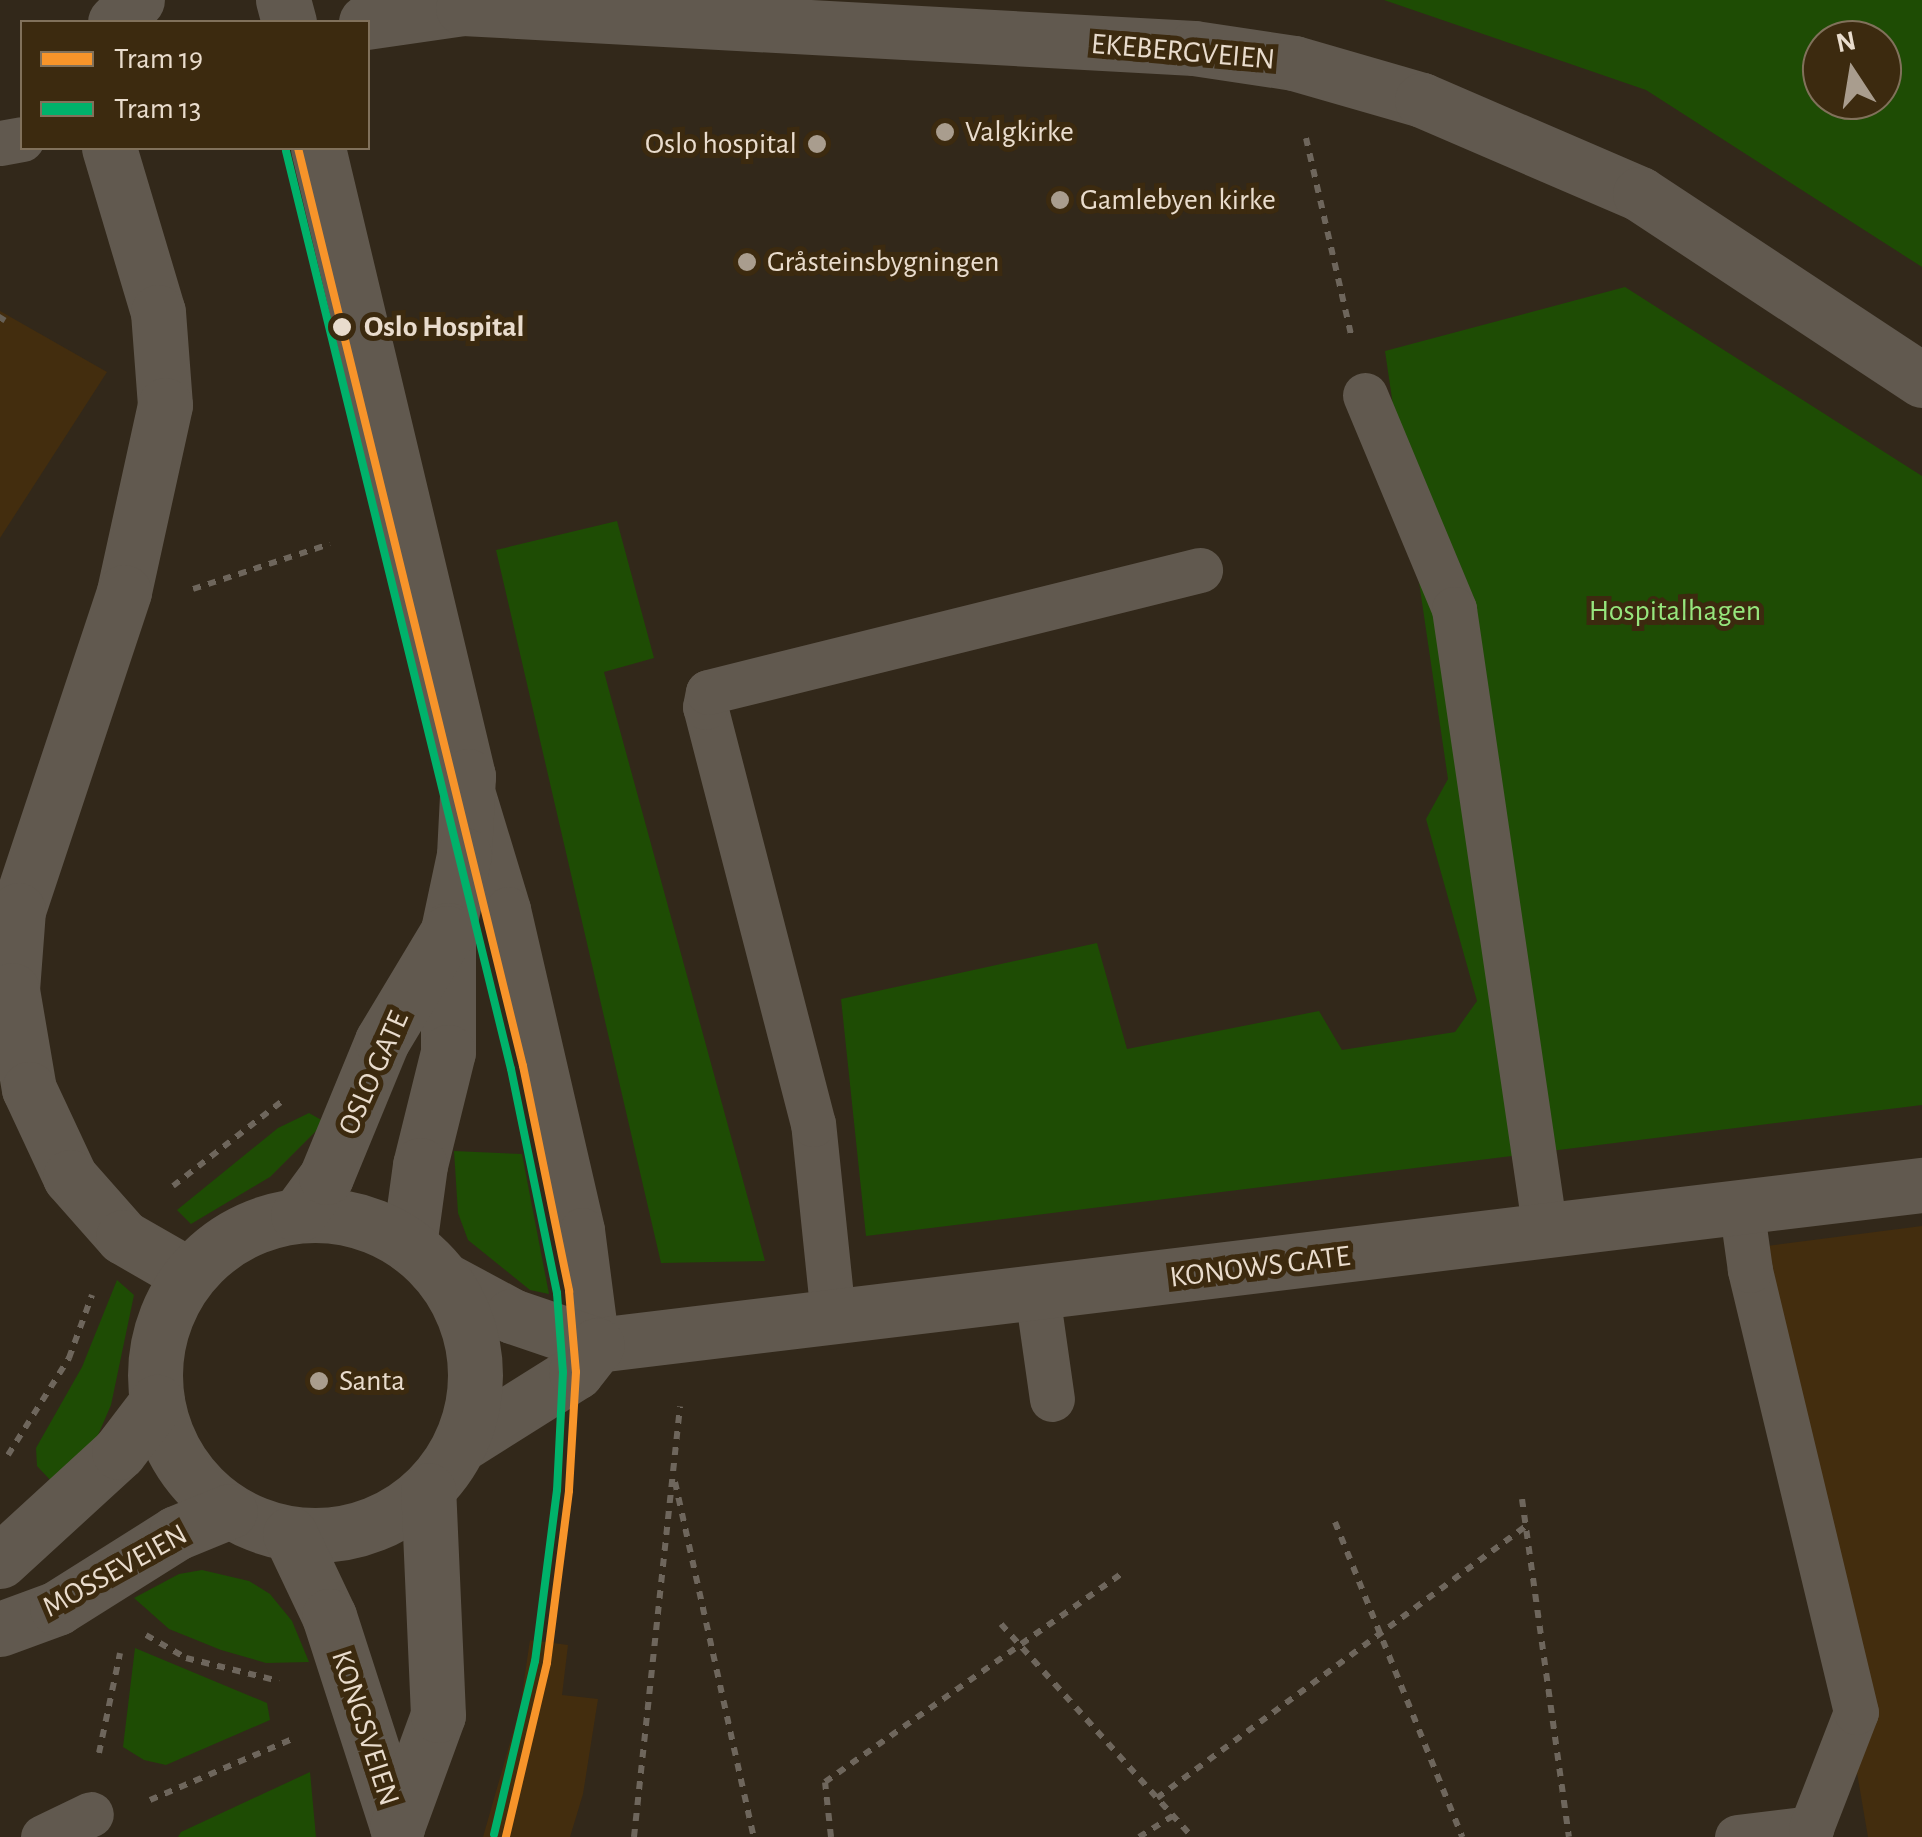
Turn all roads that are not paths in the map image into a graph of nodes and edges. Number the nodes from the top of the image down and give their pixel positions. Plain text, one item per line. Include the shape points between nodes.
1 (137, 0) edge
2 (116, 20) edge
3 (370, 21) edge
4 (109, 150) edge
5 (318, 150) edge
6 (1922, 380) edge
7 (1365, 395) road end
8 (1200, 570) dead end
9 (468, 776) junction
10 (448, 930) junction
11 (6, 991) edge
12 (1922, 1184) edge
13 (1741, 1206) junction
14 (298, 1215) junction
15 (1544, 1231) junction
16 (427, 1263) junction
17 (190, 1275) junction
18 (1037, 1294) junction
19 (833, 1316) junction
20 (598, 1344) junction
21 (1052, 1399) dead end
22 (157, 1402) junction
23 (460, 1445) junction
24 (428, 1490) junction
25 (230, 1512) junction
26 (290, 1534) junction
27 (0, 1561) edge
28 (0, 1629) edge
29 (91, 1814) road end
30 (42, 1837) edge
31 (1737, 1837) edge

1 - 2 street
3 - 6 street, EKEBERGVEIEN via 463,8 1194,48 1294,63 1422,100 1640,194
4 - 11 street via 158,312 164,357 159,450 124,592 18,910
5 - 9 street, OSLO GATE
7 - 15 lane via 1454,609
8 - 19 lane via 708,692 706,707 812,1124
9 - 10 street, OSLO GATE via 464,855
9 - 20 lane via 508,909 582,1230
10 - 14 street, OSLO GATE via 382,1041 326,1177
10 - 16 street, OSLO GATE via 448,1052 420,1165
11 - 17 street via 29,1089 92,1211 123,1238
12 - 13 street, KONOWS GATE
13 - 15 street, KONOWS GATE
13 - 31 lane via 1750,1270 1856,1712 1811,1828
14 - 16 street via 368,1224
14 - 17 street via 227,1240
15 - 18 street, KONOWS GATE
16 - 20 street, KONOWS GATE via 512,1316
16 - 23 street via 473,1343 472,1412
17 - 22 street via 156,1348
18 - 19 street, KONOWS GATE
18 - 21 lane
19 - 20 street, KONOWS GATE
20 - 23 street via 576,1372
22 - 25 street via 182,1465
22 - 27 street via 119,1452
23 - 24 street
24 - 26 street via 378,1524
24 - 26 street, KONGSVEIEN via 438,1715 397,1827 329,1616
25 - 26 street
25 - 28 street, MOSSEVEIEN via 176,1533 56,1608
29 - 30 lane

